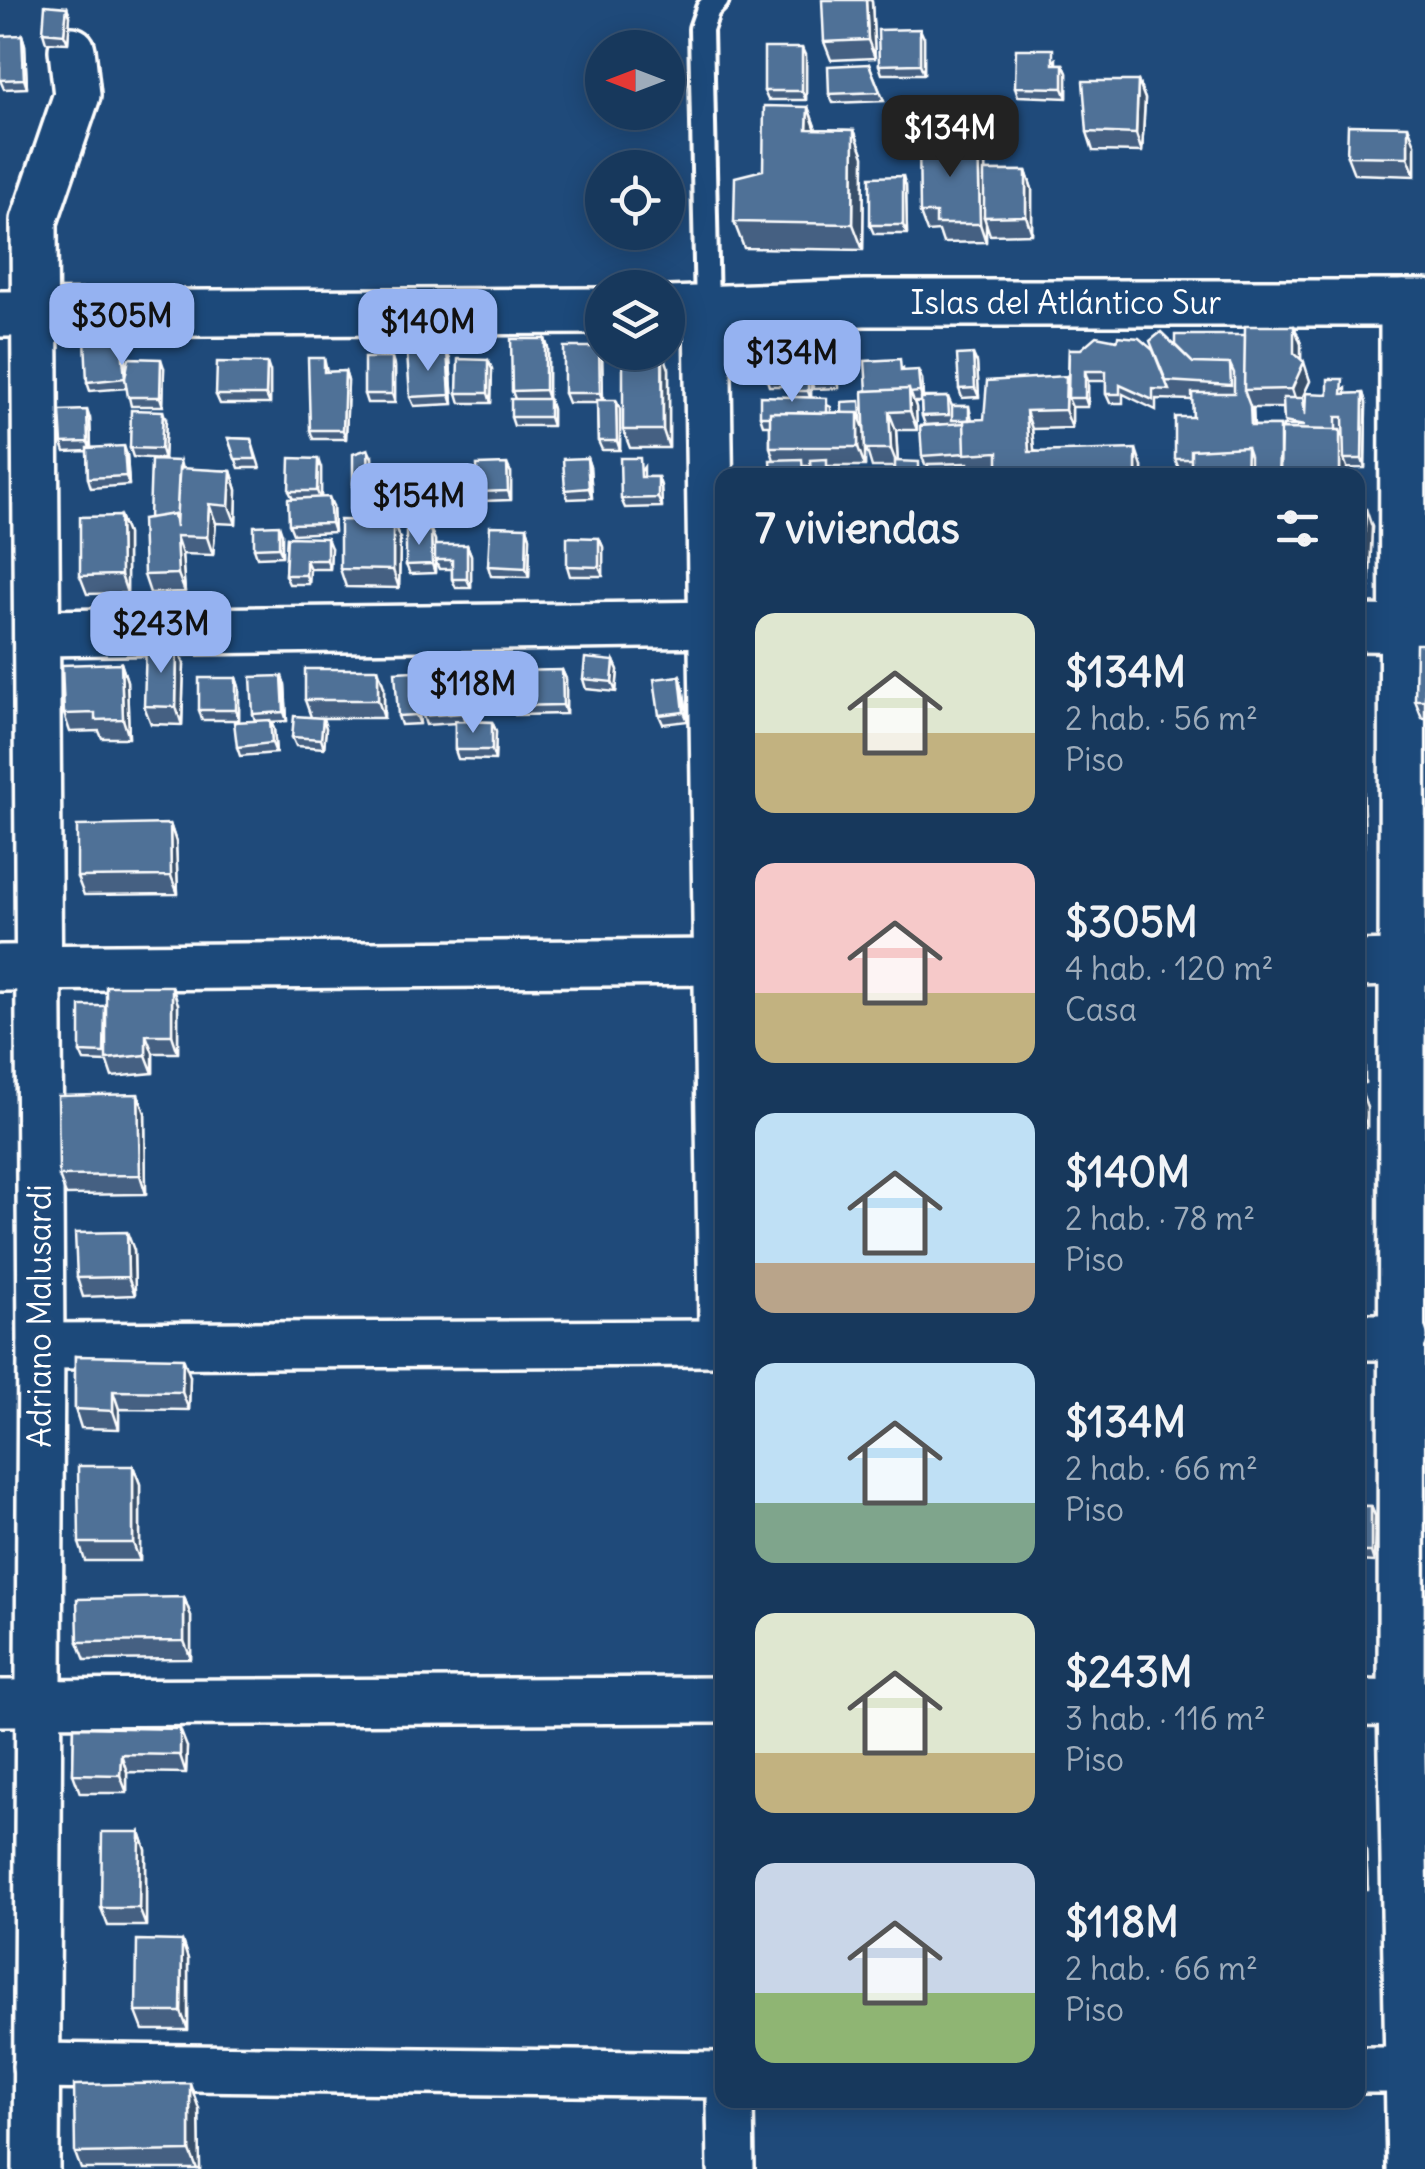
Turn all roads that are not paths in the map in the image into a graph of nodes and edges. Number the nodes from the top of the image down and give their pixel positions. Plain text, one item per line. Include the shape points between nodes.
1 (716, 0) edge
2 (72, 50) dead end
3 (17, 221) edge
4 (1414, 303) edge
5 (687, 310) edge
6 (585, 311) edge
7 (18, 314) edge
8 (715, 603) edge
9 (715, 624) edge
10 (1395, 629) edge
11 (38, 633) junction
12 (715, 962) edge
13 (1414, 962) edge
14 (1365, 964) edge
15 (19, 968) edge
16 (1365, 1337) edge
17 (1404, 1337) junction
18 (715, 1342) edge
19 (41, 1346) junction
20 (715, 1700) edge
21 (20, 1703) edge
22 (1394, 1704) edge
23 (36, 2066) junction
24 (1365, 2070) edge
25 (1418, 2070) edge
26 (715, 2075) edge
27 (730, 2108) edge
28 (36, 2169) edge
29 (730, 2169) edge
30 (1410, 2169) edge

1 - 5 lane via 701,30
2 - 3 street, Adriano Malusardi via 77,95
3 - 7 street, Adriano Malusardi
4 - 5 street, Islas del Atlántico Sur via 864,303
4 - 10 street
5 - 8 street
6 - 7 street
7 - 11 street, Adriano Malusardi
9 - 11 street
10 - 13 street
11 - 15 street, Adriano Malusardi
12 - 15 street
13 - 14 street
13 - 17 street
15 - 19 street, Adriano Malusardi
16 - 17 street
17 - 22 street
18 - 19 street
19 - 21 street, Adriano Malusardi
20 - 21 street
21 - 23 street, Adriano Malusardi
22 - 25 street
23 - 26 street
23 - 28 street, Adriano Malusardi
24 - 25 street
25 - 30 street
27 - 29 street

